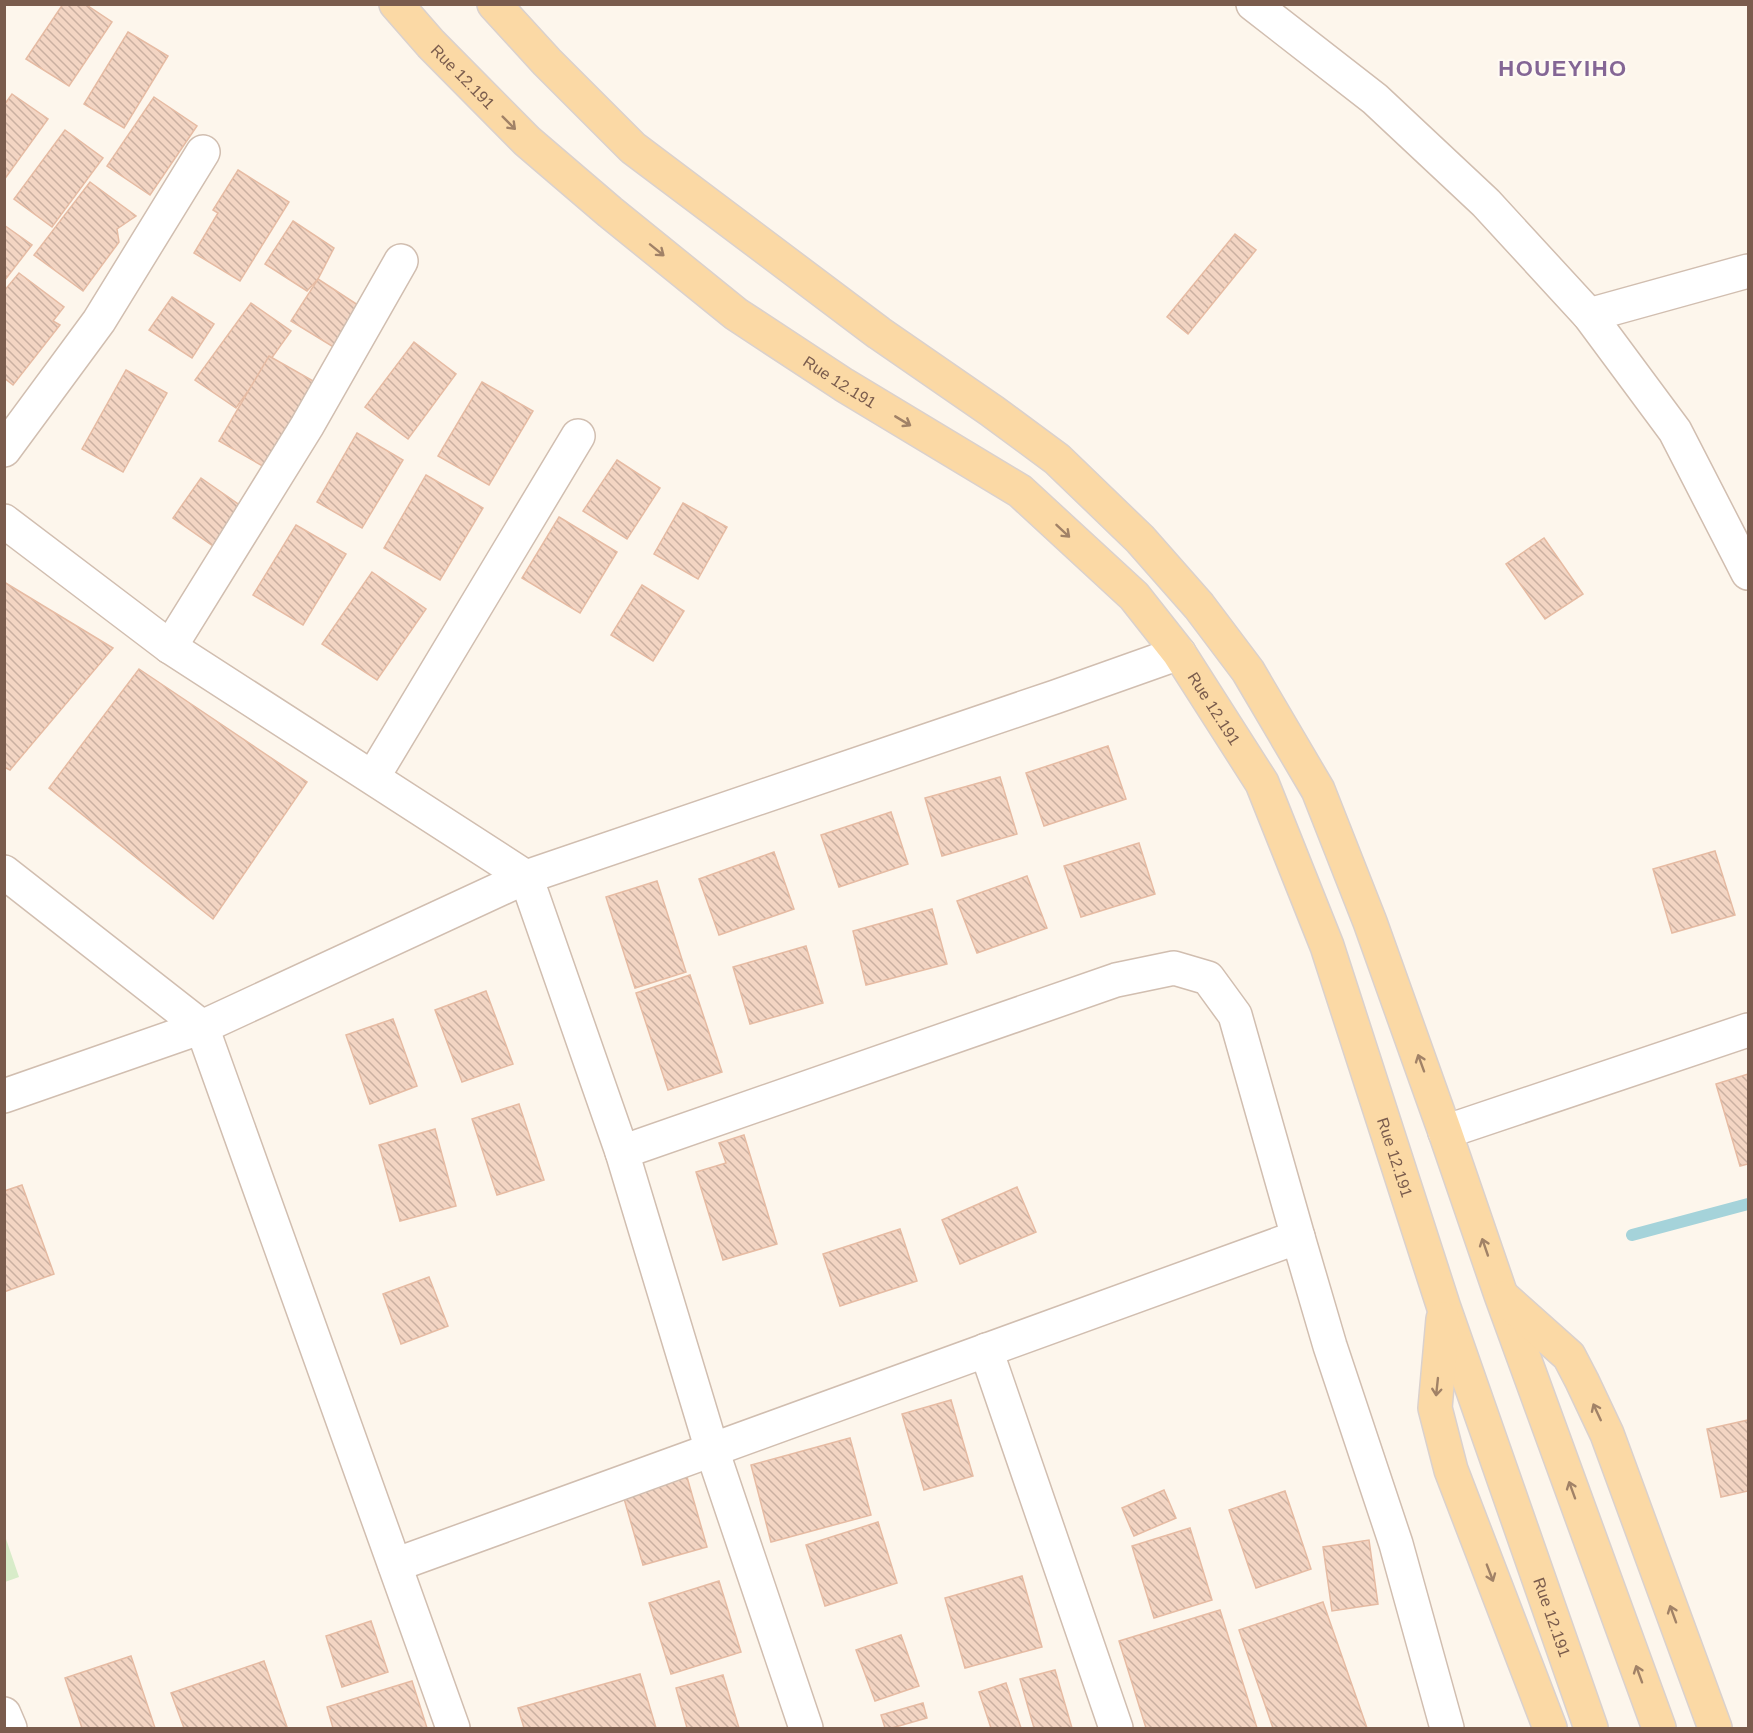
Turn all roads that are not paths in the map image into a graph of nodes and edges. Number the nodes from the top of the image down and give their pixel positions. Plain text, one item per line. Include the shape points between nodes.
1 (396, 4) edge
2 (495, 4) edge
3 (1253, 4) edge
4 (203, 152) dead end
5 (401, 261) dead end
6 (1749, 270) edge
7 (1589, 315) junction
8 (578, 436) dead end
9 (4, 450) edge
10 (4, 521) edge
11 (1749, 573) edge
12 (170, 647) junction
13 (1179, 653) junction
14 (373, 777) junction
15 (4, 872) edge
16 (526, 877) junction
17 (202, 1027) junction
18 (1749, 1030) edge
19 (4, 1096) edge
20 (1445, 1132) junction
21 (622, 1152) junction
22 (1298, 1237) junction
23 (1501, 1295) junction
24 (1444, 1308) junction
25 (986, 1350) junction
26 (712, 1450) junction
27 (394, 1565) junction
28 (4, 1714) edge
29 (10, 1728) edge
30 (453, 1728) edge
31 (806, 1728) edge
32 (1116, 1728) edge
33 (1447, 1728) edge
34 (1550, 1728) edge
35 (1591, 1728) edge
36 (1659, 1728) edge
37 (1715, 1728) edge

1 -> 13 main road, Rue 12.191 via 527,141 610,212 736,314 844,386 1020,491 1134,596
20 -> 2 main road via 1318,790 1248,671 1199,606 1140,539 1057,459 879,333 633,148
3 - 7 street via 1375,99 1486,203
4 - 9 street via 99,321
5 - 12 street via 307,426
6 - 7 street
7 - 11 street via 1675,431
8 - 14 street
10 - 12 street
12 - 14 street
13 - 16 street
13 - 24 main road, Rue 12.191 via 1262,783 1327,946
14 - 16 street
15 - 17 street
16 - 17 street
16 - 21 street
17 - 19 street
17 - 27 street
18 - 20 street
23 -> 20 main road
21 - 22 street via 1116,980 1174,968 1208,978 1235,1015
21 - 26 street
22 - 25 street
22 - 33 street via 1396,1544
36 -> 23 main road
37 -> 23 main road via 1607,1434 1582,1382 1569,1356
24 -> 34 main road via 1435,1407 1441,1437 1450,1470
24 - 35 main road, Rue 12.191
25 - 26 street
25 - 32 street
26 - 27 street
26 - 31 street
27 - 30 street
28 - 29 street

